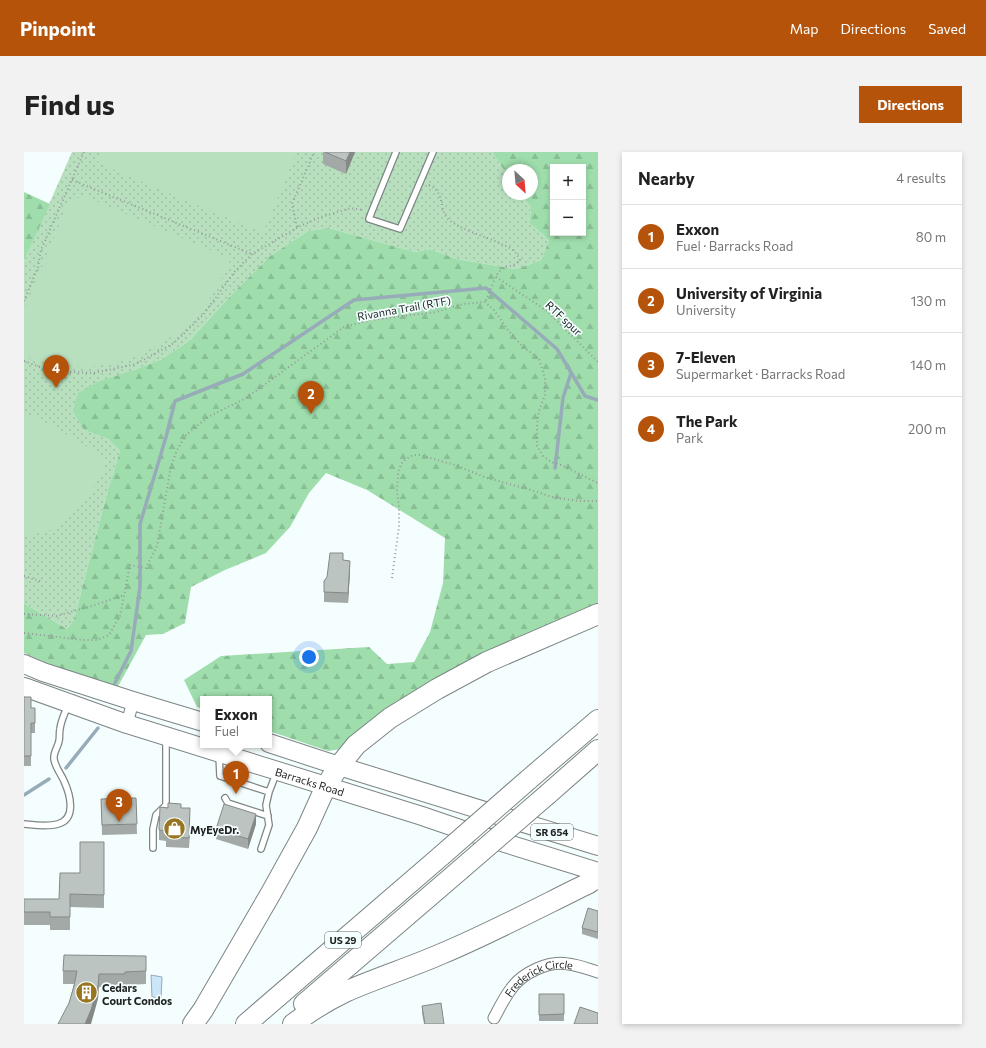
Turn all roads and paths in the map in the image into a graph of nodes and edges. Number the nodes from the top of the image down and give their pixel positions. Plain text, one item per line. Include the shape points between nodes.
1 (84, 152) edge
2 (314, 152) edge
3 (396, 152) edge
4 (433, 152) edge
5 (72, 180) junction
6 (420, 182) junction
7 (372, 210) junction
8 (297, 227) junction
9 (252, 254) junction
10 (496, 277) junction
11 (24, 301) edge
12 (485, 302) junction
13 (24, 361) edge
14 (598, 362) edge
15 (598, 483) edge
16 (598, 501) edge
17 (24, 576) edge
18 (392, 578) dead end
19 (44, 582) dead end
20 (124, 595) junction
21 (24, 614) edge
22 (598, 614) edge
23 (24, 633) edge
24 (24, 664) edge
25 (24, 687) edge
26 (133, 701) junction
27 (69, 703) junction
28 (598, 720) edge
29 (200, 721) edge
30 (127, 724) junction
31 (166, 737) junction
32 (272, 743) edge
33 (200, 747) edge
34 (202, 748) edge
35 (598, 750) edge
36 (219, 753) junction
37 (340, 766) junction
38 (277, 771) junction
39 (220, 776) junction
40 (221, 782) dead end
41 (241, 783) junction
42 (326, 786) junction
43 (243, 789) dead end
44 (269, 792) junction
45 (225, 798) dead end
46 (268, 816) junction
47 (24, 824) edge
48 (598, 846) edge
49 (153, 848) dead end
50 (261, 849) dead end
51 (598, 872) edge
52 (598, 877) edge
53 (598, 972) edge
54 (494, 1018) dead end
55 (193, 1024) edge
56 (246, 1024) edge
57 (282, 1024) edge
58 (293, 1024) edge

1 - 5 path
2 - 8 path via 292,204
3 - 7 lane
4 - 6 lane
5 - 9 path
5 - 11 path via 41,250 38,266
6 - 7 lane via 400,229 369,219
6 - 10 path via 433,187 440,196 442,209 448,219 515,252 520,260 517,264 500,270
7 - 8 path via 351,208
8 - 9 path
9 - 13 path via 235,271 204,314 174,343 136,364 94,373 50,370
10 - 12 path
10 - 14 path, RTF spur via 547,311
12 - 15 path via 522,346 538,359 545,378 545,395 536,431 537,446 543,456
12 - 20 path, Rivanna Trail (RTF) via 463,304 436,312 372,320 344,327 246,398 208,417 186,435 177,450 171,466 157,546 146,568 130,566
16 - 18 path via 552,498 487,478 455,465 413,455 401,464 398,476 396,490 399,527
17 - 19 path
20 - 21 path via 56,616
20 - 23 path via 120,616 109,635 97,640
22 - 37 highway via 487,662 437,689 390,718 356,745
24 - 26 main road
25 - 27 main road, Barracks Road
26 - 29 main road
26 - 30 street
27 - 30 main road, Barracks Road
27 - 47 lane via 53,757 68,790 70,813 65,821 59,824
28 - 56 highway, US 29, bridge
30 - 31 main road, Barracks Road
31 - 33 main road, Barracks Road
31 - 49 lane via 166,805 156,815
32 - 37 main road, Barracks Road
34 - 36 main road, Barracks Road
35 - 57 highway, US 29, bridge
36 - 38 main road, Barracks Road
36 - 39 lane
37 - 42 highway
37 - 48 main road, Barracks Road / SR 654
38 - 42 main road, Barracks Road
38 - 44 lane
39 - 40 lane
39 - 41 lane
41 - 43 lane
41 - 44 lane
42 - 51 main road, Barracks Road / SR 654
42 - 55 highway via 307,828 271,893
44 - 46 lane via 266,804
45 - 46 lane via 228,803 248,807
46 - 50 lane via 269,825
52 - 58 highway via 482,936 344,993 314,1008
53 - 54 street, Frederick Circle via 568,963 540,967 511,988

